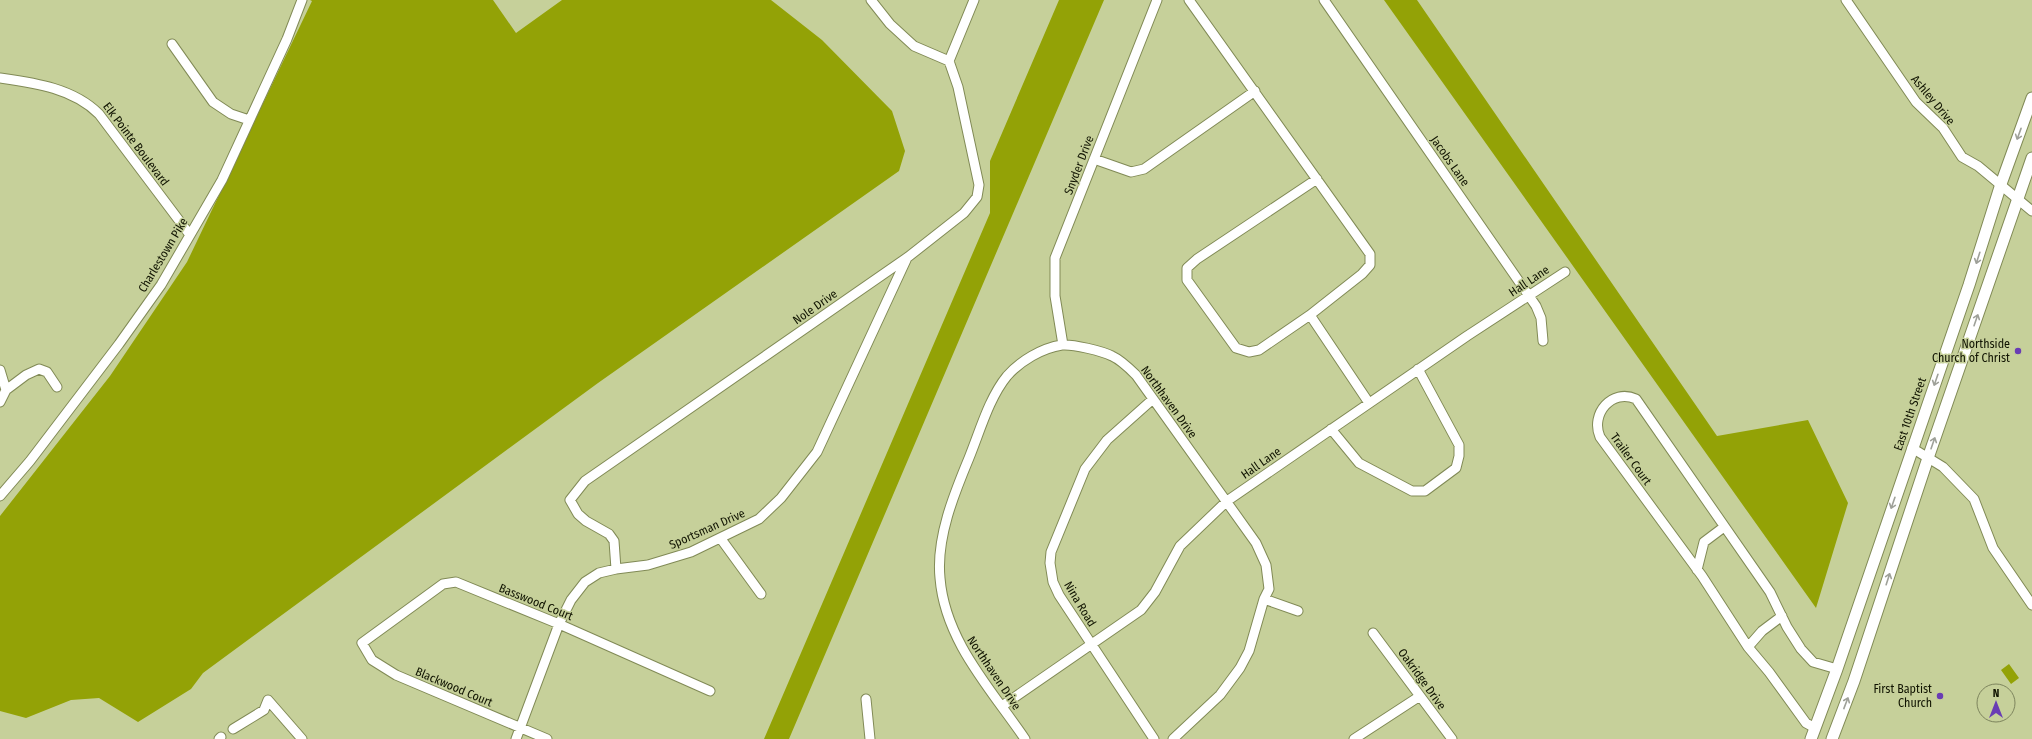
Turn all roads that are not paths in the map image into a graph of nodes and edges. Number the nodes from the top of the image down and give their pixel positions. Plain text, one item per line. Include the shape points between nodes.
1 (871, 0) edge
2 (974, 0) edge
3 (1157, 0) edge
4 (1190, 0) edge
5 (1324, 0) edge
6 (1846, 0) edge
7 (300, 1) edge
8 (172, 44) dead end
9 (949, 61) junction
10 (0, 78) edge
11 (1256, 91) junction
12 (2032, 98) edge
13 (249, 120) junction
14 (2032, 158) edge
15 (1094, 159) junction
16 (1317, 180) junction
17 (2001, 184) junction
18 (2017, 200) junction
19 (2032, 210) edge
20 (190, 235) junction
21 (908, 257) junction
22 (1565, 272) dead end
23 (1529, 297) junction
24 (1310, 315) junction
25 (1543, 341) dead end
26 (1063, 345) junction
27 (1418, 369) junction
28 (0, 370) edge
29 (57, 387) dead end
30 (6, 390) junction
31 (1153, 399) junction
32 (0, 402) edge
33 (1369, 403) junction
34 (1331, 429) junction
35 (1912, 448) junction
36 (1928, 458) junction
37 (0, 496) edge
38 (1227, 501) junction
39 (1724, 527) junction
40 (721, 539) junction
41 (616, 569) junction
42 (1697, 570) junction
43 (761, 594) dead end
44 (1264, 599) junction
45 (2032, 605) edge
46 (1298, 611) dead end
47 (1782, 616) junction
48 (558, 624) junction
49 (1373, 633) dead end
50 (362, 643) joint
51 (1092, 646) junction
52 (1748, 647) junction
53 (1837, 669) junction
54 (710, 691) dead end
55 (1420, 696) junction
56 (866, 699) dead end
57 (1002, 706) junction
58 (1816, 728) junction
59 (233, 729) dead end
60 (521, 729) junction
61 (302, 739) edge
62 (516, 739) edge
63 (547, 739) edge
64 (870, 739) edge
65 (1025, 739) edge
66 (1154, 739) edge
67 (1173, 739) edge
68 (1354, 739) edge
69 (1452, 739) edge
70 (1811, 739) edge
71 (1832, 739) edge

1 - 9 street via 890,24 914,46
2 - 9 street
3 - 15 street, Snyder Drive
4 - 11 street
5 - 23 street, Jacobs Lane
6 - 17 street, Ashley Drive via 1916,102 1943,128 1962,157
7 - 13 street, Charlestown Pike via 287,39
8 - 13 street via 213,102 231,114
9 - 21 street, Nole Drive via 958,87 979,185 977,197 964,212
10 - 20 street, Elk Pointe Boulevard via 64,91 91,105
11 - 15 street via 1144,169 1131,172
11 - 16 street
12 -> 17 main road, East 10th Street
13 - 20 street, Charlestown Pike via 222,180
14 - 18 main road
15 - 26 street, Snyder Drive via 1055,258 1055,296
16 - 24 street via 1370,254 1370,265
16 - 24 street via 1197,259 1187,268 1186,280 1236,348 1249,352 1259,350
17 - 18 street, Ashley Drive
17 -> 35 main road, East 10th Street
18 - 19 street, Ashley Drive
36 -> 18 main road
20 - 37 street, Charlestown Pike via 161,285 119,344
21 - 40 street, Sportsman Drive via 817,452 781,498 759,519
21 - 41 street, Nole Drive via 585,481 570,500 578,514 586,521 602,528 614,541
22 - 23 street, Hall Lane
23 - 25 street, Jacobs Lane via 1541,318
23 - 27 street, Hall Lane
24 - 33 street
26 - 31 street, Northhaven Drive via 1096,350 1112,356 1136,375
26 - 57 street, Northhaven Drive via 1034,354 1007,376 993,400 952,498 940,552 940,577 949,624 976,670
27 - 33 street, Hall Lane
27 - 34 street via 1459,445 1456,468 1425,491 1412,491 1358,463
28 - 30 street
29 - 30 street via 47,372 39,369
30 - 32 street
31 - 38 street, Northhaven Drive
31 - 51 street, Nina Road via 1107,440 1092,458 1050,552 1053,582
33 - 34 street, Hall Lane
34 - 38 street, Hall Lane
35 - 36 street
35 -> 53 main road, East 10th Street
36 - 45 street via 1943,468 1974,499 1992,548
71 -> 36 main road
38 - 44 street, Northhaven Drive via 1256,543 1266,565 1269,589
38 - 51 street, Hall Lane via 1180,546 1148,604
39 - 42 street via 1704,542
39 - 42 street, Trailer Court via 1636,399 1623,395 1606,404 1597,424 1600,437
39 - 47 street, Trailer Court via 1770,592
40 - 41 street, Sportsman Drive via 691,552 648,565
40 - 43 street
41 - 48 street, Sportsman Drive via 599,573 585,582 571,600
42 - 52 street, Trailer Court
44 - 46 street
44 - 67 street, Northhaven Drive via 1249,651 1240,668 1220,695
47 - 52 street via 1762,631
47 - 53 street, Trailer Court via 1793,638 1813,662
48 - 50 street, Basswood Court via 456,582 443,584
48 - 54 street, Basswood Court
48 - 60 street, Sportsman Drive
49 - 55 street, Oakridge Drive
50 - 60 street, Blackwood Court via 372,660 396,674
51 - 57 street, Hall Lane
51 - 66 street, Nina Road
52 - 58 street, Trailer Court via 1806,723
53 - 58 main road, East 10th Street
55 - 68 street
55 - 69 street, Oakridge Drive
56 - 64 street
57 - 65 street, Northhaven Drive
58 - 70 main road, East 10th Street
59 - 61 street via 264,710 268,700
60 - 62 street, Sportsman Drive
60 - 63 street, Blackwood Court

